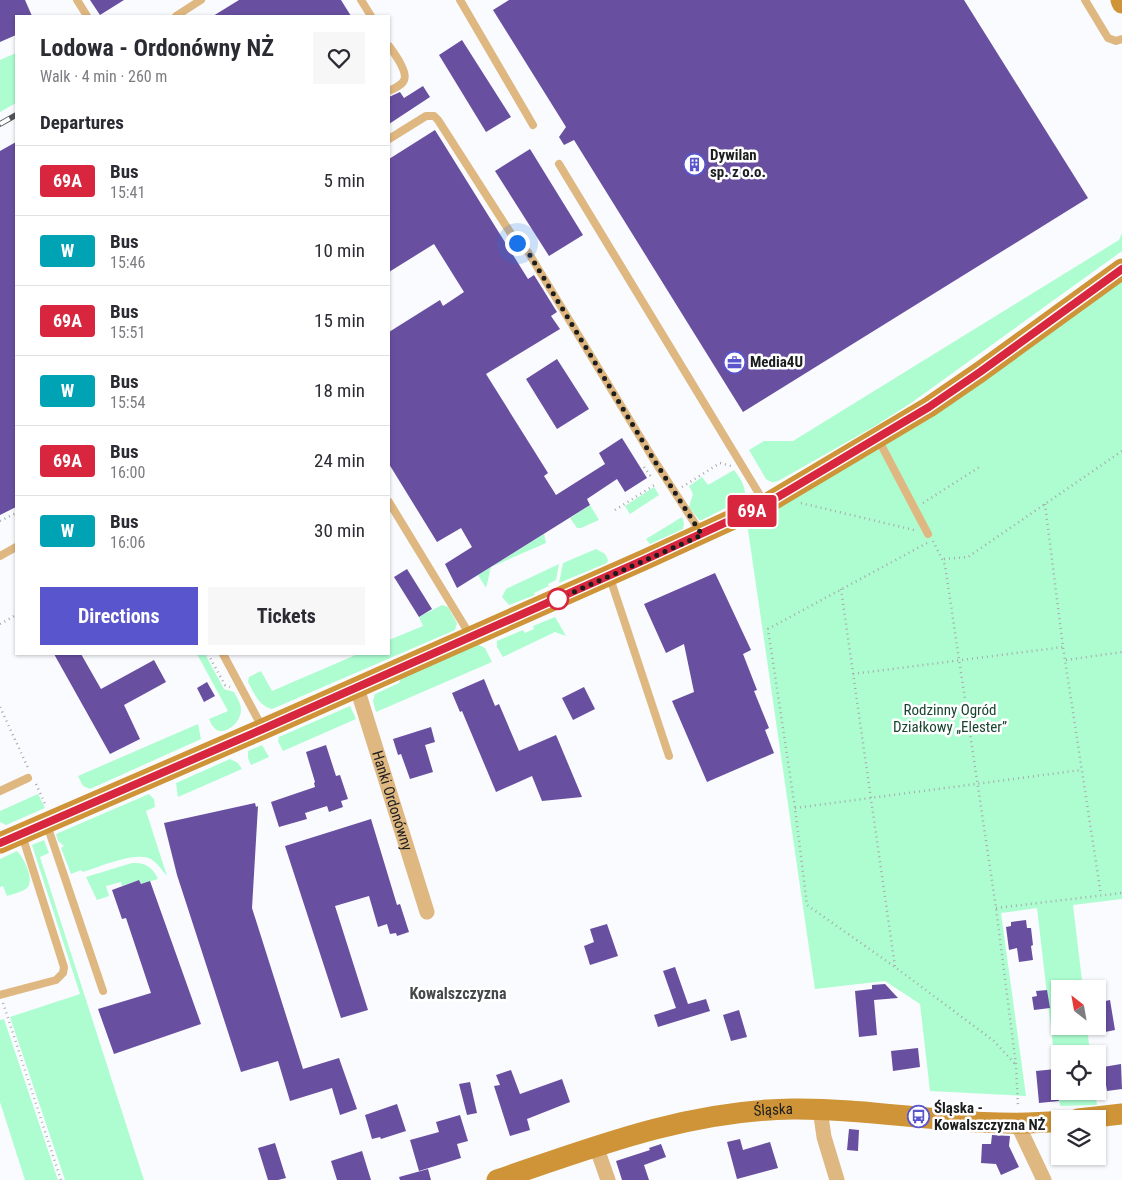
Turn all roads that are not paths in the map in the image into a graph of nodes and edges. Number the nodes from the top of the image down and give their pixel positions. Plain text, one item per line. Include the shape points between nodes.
1 (77, 0) edge
2 (201, 0) edge
3 (361, 0) edge
4 (460, 0) edge
5 (1084, 0) edge
6 (86, 15) edge
7 (178, 15) edge
8 (370, 15) edge
9 (1122, 39) edge
10 (390, 48) edge
11 (390, 90) edge
12 (534, 125) dead end
13 (390, 138) edge
14 (559, 164) dead end
15 (1122, 269) edge
16 (878, 439) junction
17 (771, 501) junction
18 (390, 504) edge
19 (928, 534) road end
20 (702, 535) junction
21 (15, 548) edge
22 (0, 556) edge
23 (609, 576) junction
24 (471, 637) junction
25 (224, 655) edge
26 (357, 688) junction
27 (263, 729) junction
28 (669, 756) dead end
29 (31, 777) road end
30 (0, 791) edge
31 (47, 816) junction
32 (22, 833) junction
33 (0, 842) edge
34 (427, 912) dead end
35 (103, 991) dead end
36 (0, 995) edge
37 (820, 1110) junction
38 (1122, 1114) edge
39 (1106, 1116) edge
40 (1051, 1121) edge
41 (1017, 1123) junction
42 (596, 1146) junction
43 (496, 1180) edge
44 (608, 1180) edge
45 (837, 1180) edge
46 (1044, 1180) edge

1 - 6 lane
2 - 7 lane
3 - 8 lane
4 - 12 lane
5 - 9 lane via 1108,38
10 - 11 lane via 405,76 403,82
13 - 20 lane via 426,116 434,116 438,120 517,243 528,252
14 - 17 lane via 739,462
15 - 16 street via 980,372
16 - 17 street
16 - 19 lane
17 - 20 street
18 - 24 lane
20 - 23 street
21 - 22 lane
23 - 24 street
23 - 28 lane
24 - 26 street
25 - 27 lane
26 - 27 street
26 - 34 street, Hanki Ordonówny
27 - 31 street
29 - 30 lane
31 - 32 street
31 - 35 lane
32 - 33 street
32 - 36 lane via 64,967 56,980
37 - 41 street, Śląska
37 - 42 street, Śląska via 765,1110 710,1117 652,1129
37 - 45 street
38 - 39 street
40 - 41 street, Śląska
41 - 46 street
42 - 43 street, Śląska
42 - 44 street

